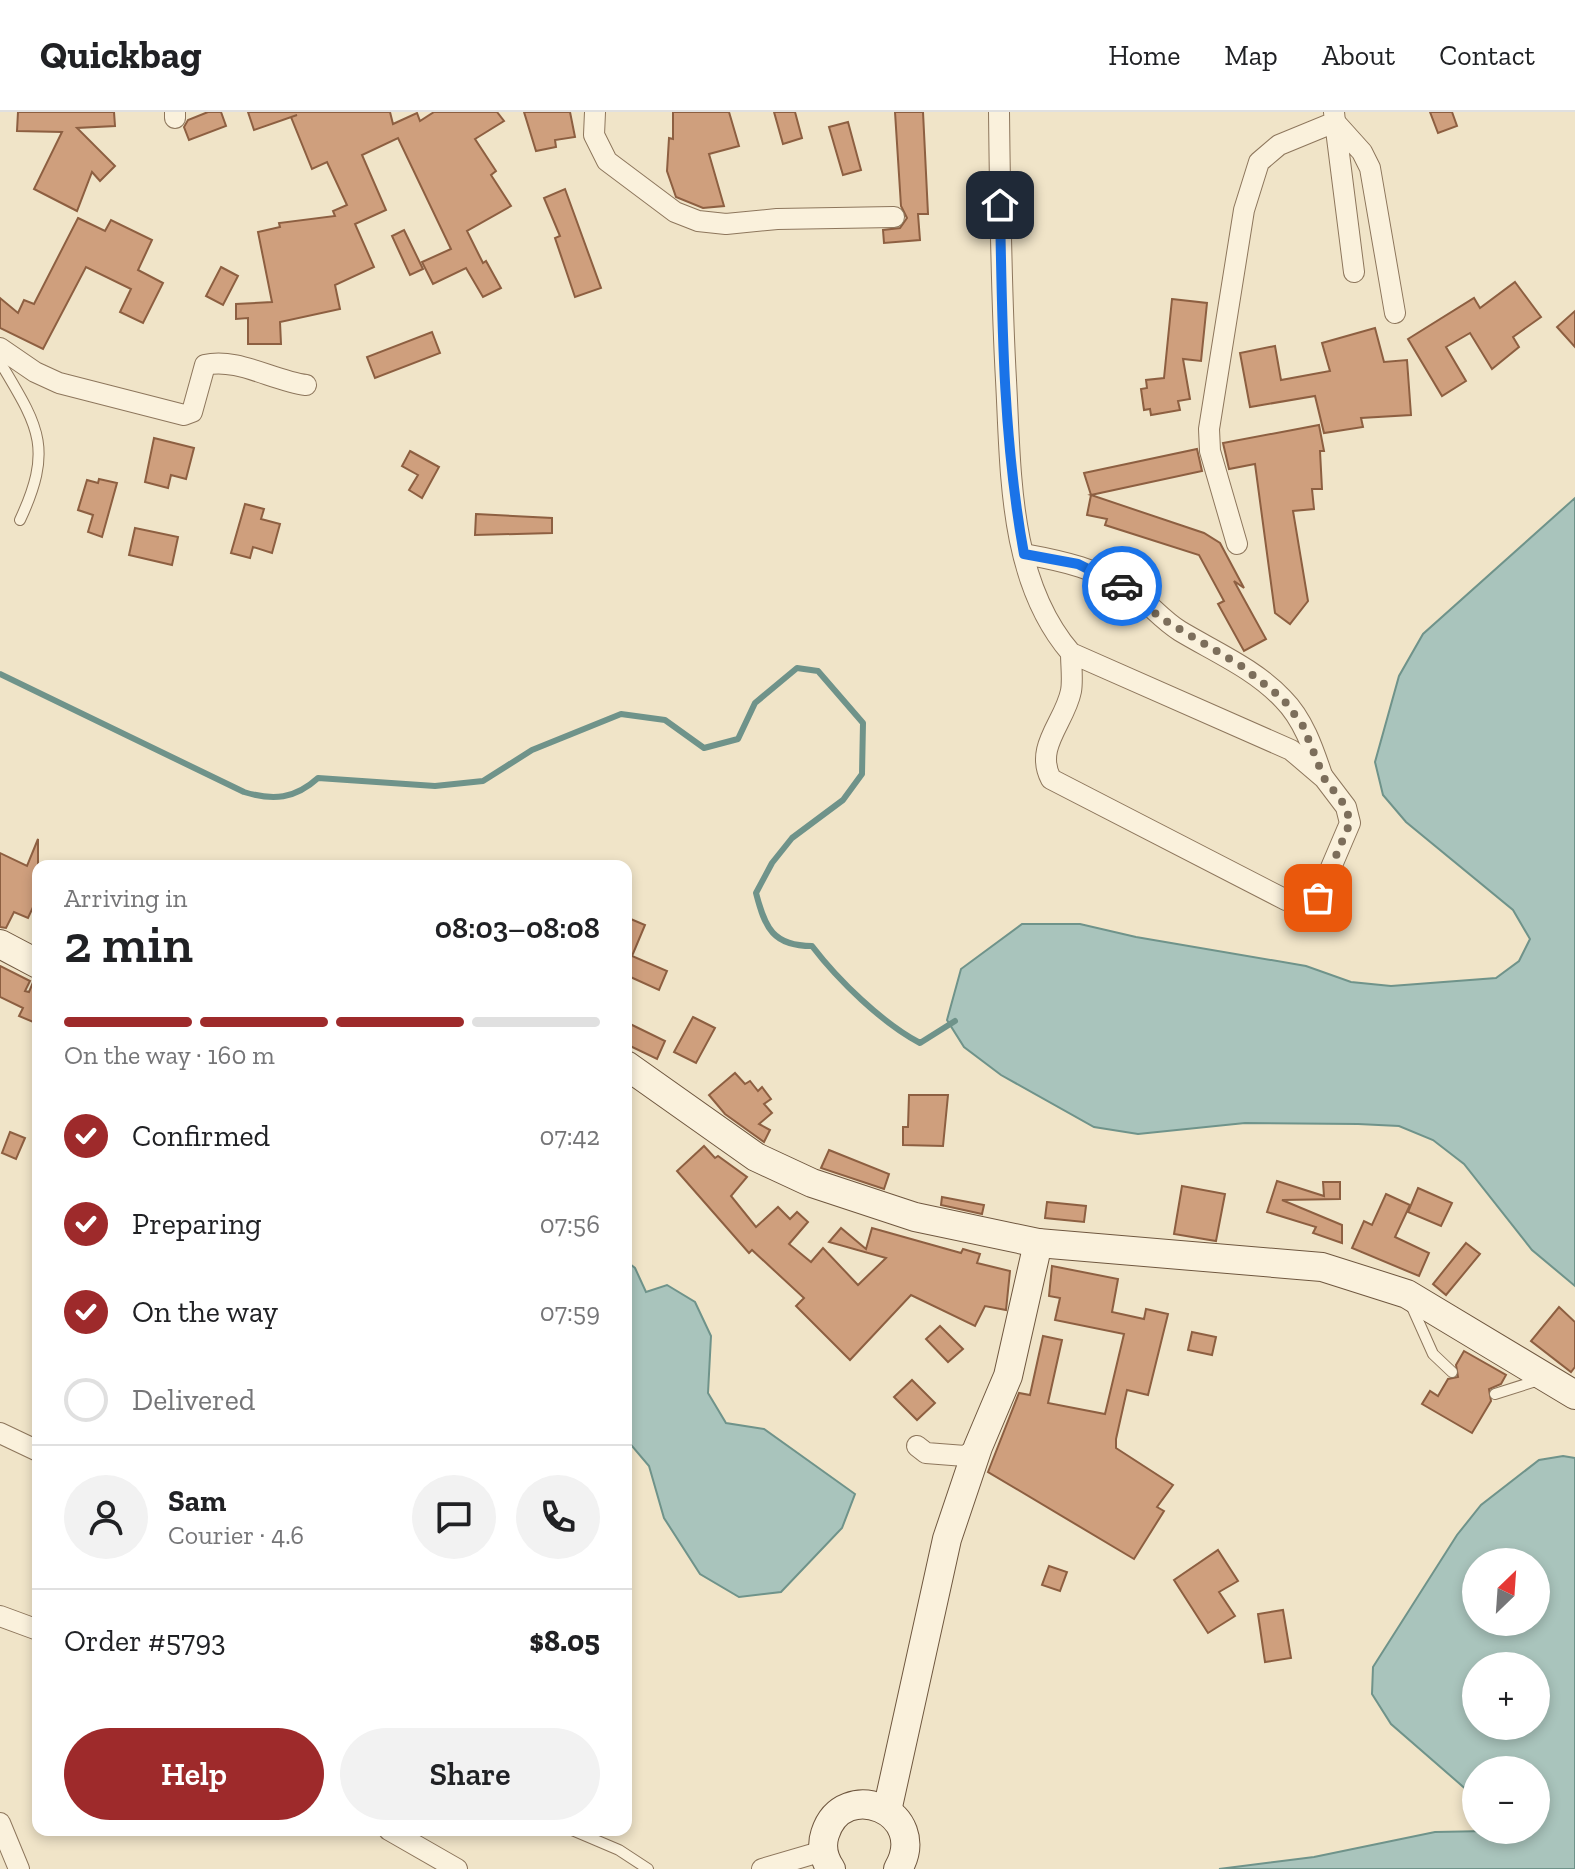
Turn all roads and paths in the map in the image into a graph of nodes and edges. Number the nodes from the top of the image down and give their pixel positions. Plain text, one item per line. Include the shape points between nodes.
1 (595, 112) edge
2 (999, 112) edge
3 (1335, 117) edge
4 (894, 217) dead end
5 (1354, 272) dead end
6 (1395, 313) dead end
7 (0, 348) edge
8 (0, 362) edge
9 (306, 385) dead end
10 (20, 520) dead end
11 (1237, 544) dead end
12 (1024, 554) junction
13 (1071, 653) junction
14 (1324, 778) junction
15 (0, 944) edge
16 (32, 961) edge
17 (632, 1069) edge
18 (1038, 1243) junction
19 (1407, 1294) junction
20 (1452, 1372) dead end
21 (1548, 1377) junction
22 (1495, 1394) dead end
23 (1575, 1395) edge
24 (0, 1433) edge
25 (917, 1446) dead end
26 (978, 1447) junction
27 (32, 1448) edge
28 (0, 1616) edge
29 (32, 1628) edge
30 (887, 1811) junction
31 (0, 1823) edge
32 (399, 1836) edge
33 (586, 1836) edge
34 (827, 1860) edge
35 (19, 1869) edge
36 (457, 1869) edge
37 (648, 1869) edge
38 (762, 1869) edge
39 (898, 1869) edge

1 - 4 street via 594,135 607,161 675,212 698,221
2 - 12 street via 1001,299 1012,489
3 - 5 street
3 - 6 street via 1370,168
3 - 11 street via 1279,145 1259,162 1244,210 1209,429 1210,451
7 - 9 street via 59,383 184,415 197,402 205,365 218,361
8 - 10 lane via 36,423 40,446
12 - 13 street via 1035,594
12 - 14 street via 1078,564 1103,575 1170,624 1240,665 1283,699 1303,726
13 - 14 street via 1291,750
13 - 14 street via 1071,691 1045,751 1044,767 1051,779 1286,900 1309,903 1318,898 1350,823 1346,807
15 - 16 main road
17 - 18 main road via 756,1157 812,1183 915,1217
18 - 19 main road via 1322,1267
18 - 26 main road via 1008,1376
19 - 20 lane via 1433,1354
19 - 21 main road
21 - 22 lane
21 - 23 main road
24 - 27 street
25 - 26 street via 926,1453 965,1456
26 - 30 main road via 947,1539
28 - 29 street
30 - 34 main road via 875,1805 848,1807 828,1825
30 - 39 main road via 904,1832 906,1846
31 - 35 street
32 - 36 street
33 - 37 lane
34 - 38 street

